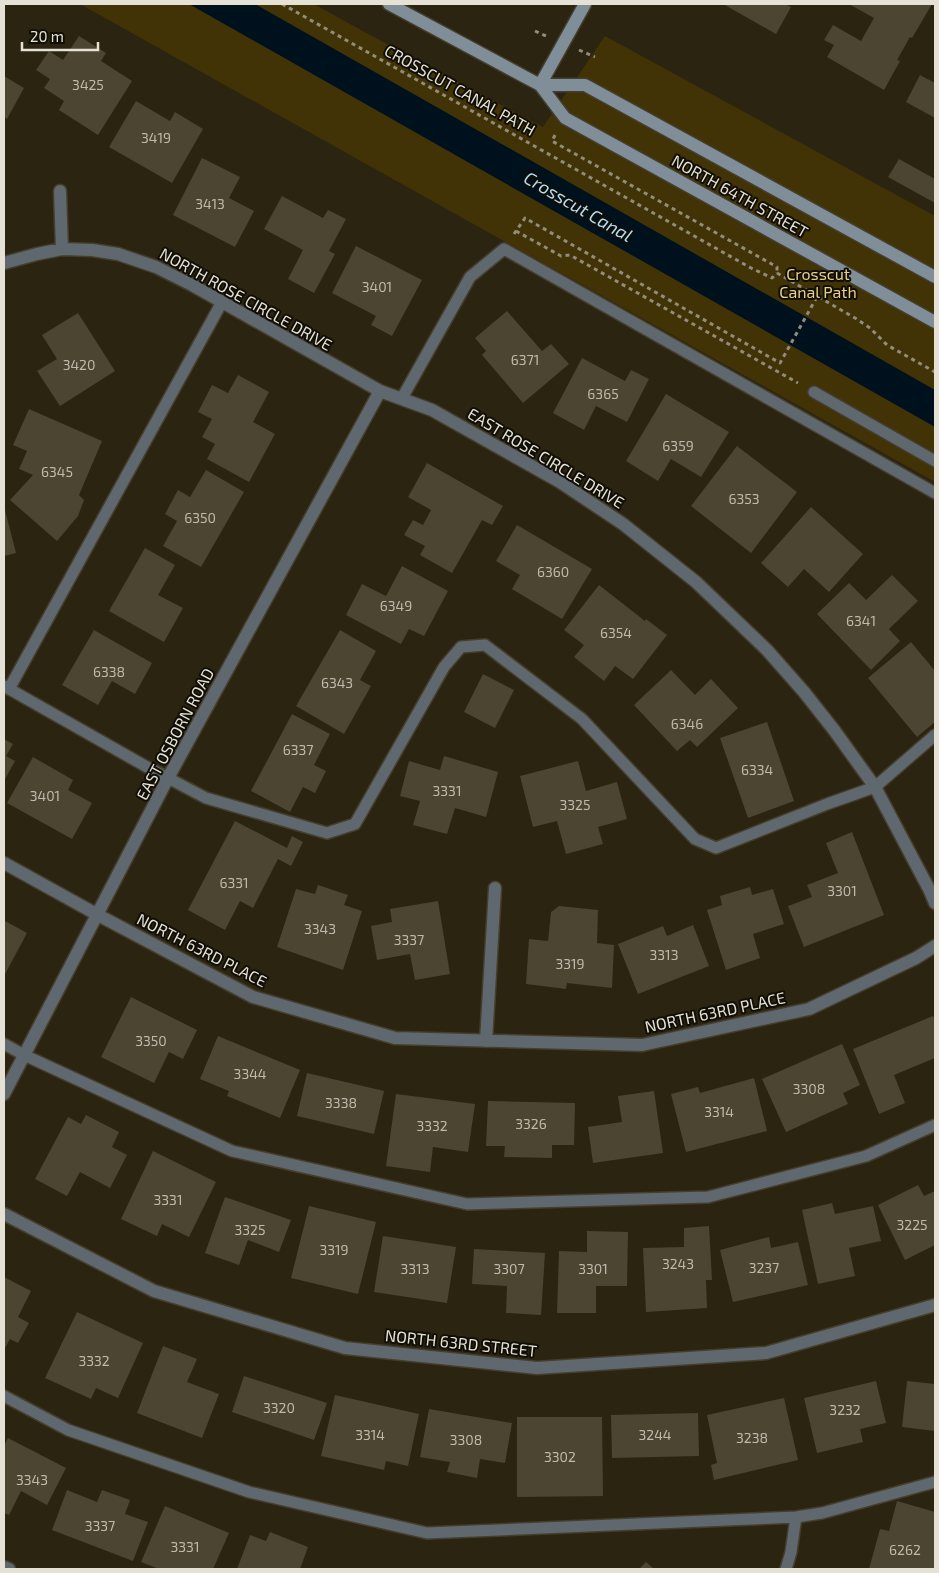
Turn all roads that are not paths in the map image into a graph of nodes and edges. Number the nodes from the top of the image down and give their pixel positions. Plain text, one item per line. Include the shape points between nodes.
1 (389, 4) edge
2 (585, 4) edge
3 (540, 85) junction
4 (60, 191) dead end
5 (62, 249) junction
6 (4, 263) edge
7 (935, 277) edge
8 (222, 302) junction
9 (935, 322) edge
10 (380, 391) junction
11 (814, 392) road end
12 (402, 398) junction
13 (935, 461) edge
14 (935, 493) edge
15 (7, 688) edge
16 (935, 735) edge
17 (168, 778) junction
18 (874, 787) junction
19 (4, 863) edge
20 (494, 888) dead end
21 (935, 904) edge
22 (98, 915) junction
23 (935, 946) edge
24 (486, 1041) junction
25 (4, 1044) edge
26 (24, 1055) junction
27 (4, 1094) edge
28 (935, 1125) edge
29 (4, 1214) edge
30 (935, 1305) edge
31 (4, 1396) edge
32 (935, 1482) edge
33 (796, 1517) junction
34 (4, 1567) edge
35 (9, 1569) edge
36 (786, 1569) edge

1 - 3 main road, NORTH 64TH STREET
2 - 3 main road
3 - 7 main road, NORTH 64TH STREET via 584,85
3 - 9 main road, NORTH 64TH STREET via 565,118
4 - 5 street
5 - 6 street, NORTH ROSE CIRCLE DRIVE
5 - 8 street, NORTH ROSE CIRCLE DRIVE via 118,254 156,267
8 - 10 street, NORTH ROSE CIRCLE DRIVE
8 - 15 lane
10 - 12 street, EAST ROSE CIRCLE DRIVE
10 - 17 street, EAST OSBORN ROAD
11 - 13 lane
12 - 14 lane via 470,277 504,249
12 - 18 street, EAST ROSE CIRCLE DRIVE via 432,410 560,482 623,524 690,577 792,678
15 - 17 lane
16 - 18 lane
17 - 18 lane via 206,798 327,833 355,824 444,667 461,647 485,645 582,720 695,839 716,848
17 - 22 street, EAST OSBORN ROAD
18 - 21 street, EAST ROSE CIRCLE DRIVE
19 - 22 street, NORTH 63RD PLACE
20 - 24 street
22 - 24 street, NORTH 63RD PLACE via 252,997 395,1038
22 - 26 street, EAST OSBORN ROAD
23 - 24 street, NORTH 63RD PLACE via 809,1009 642,1045
25 - 26 lane
26 - 27 street, EAST OSBORN ROAD
26 - 28 lane via 232,1151 467,1204 708,1197 866,1156
29 - 30 street, NORTH 63RD STREET via 154,1291 345,1348 537,1368 766,1352
31 - 33 lane via 68,1430 250,1492 427,1533
32 - 33 lane via 822,1514
33 - 36 lane
34 - 35 street

